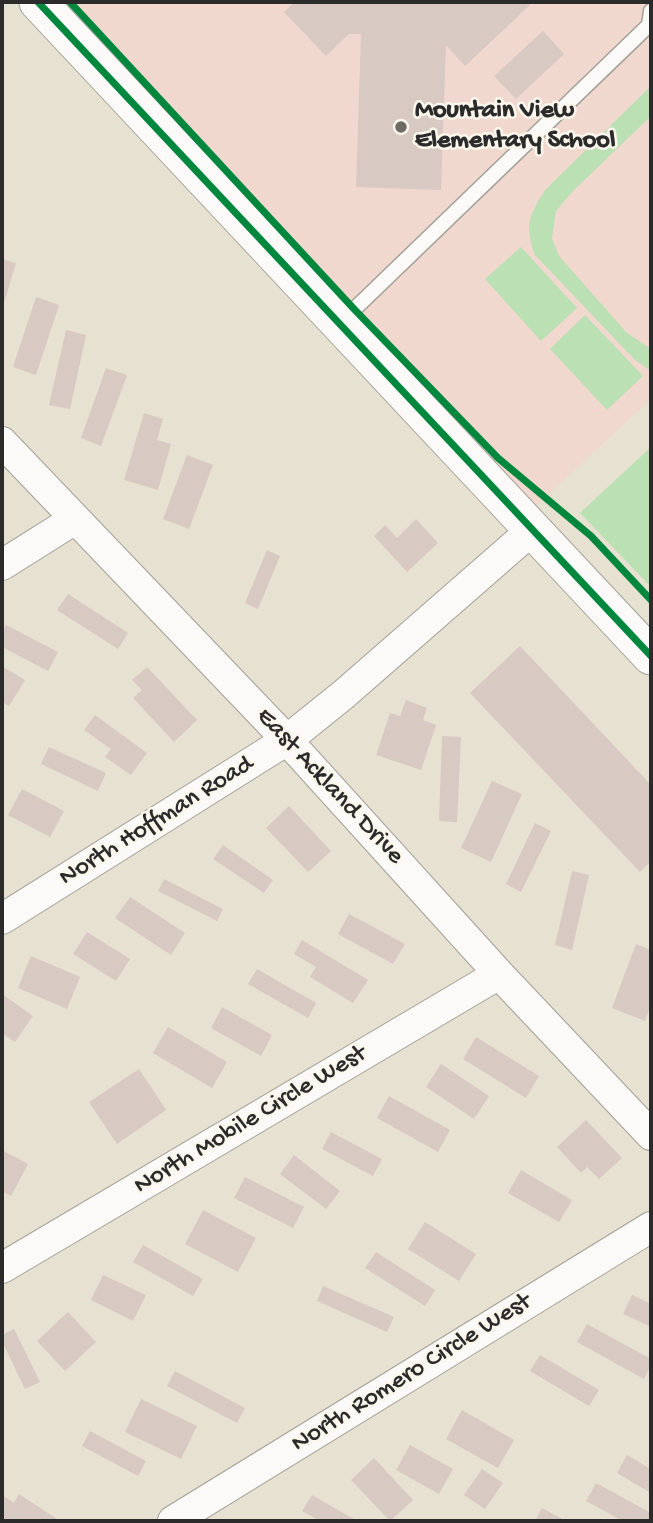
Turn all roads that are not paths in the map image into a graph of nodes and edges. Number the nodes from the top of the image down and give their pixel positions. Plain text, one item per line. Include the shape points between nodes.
1 (38, 2) edge
2 (651, 11) edge
3 (339, 324) junction
4 (2, 442) edge
5 (75, 519) junction
6 (532, 530) junction
7 (2, 565) edge
8 (651, 656) edge
9 (287, 740) junction
10 (2, 919) edge
11 (499, 974) junction
12 (651, 1135) edge
13 (651, 1227) edge
14 (2, 1268) edge
15 (173, 1521) edge

1 - 3 street
2 - 3 lane via 649,25
3 - 6 street
4 - 5 street, East Ackland Drive
5 - 7 street
5 - 9 street, East Ackland Drive
6 - 8 street
6 - 9 street, North Hoffman Road
9 - 10 street, North Hoffman Road
9 - 11 street, East Ackland Drive
11 - 12 street, East Ackland Drive
11 - 14 street, North Mobile Circle West
13 - 15 street, North Romero Circle West

